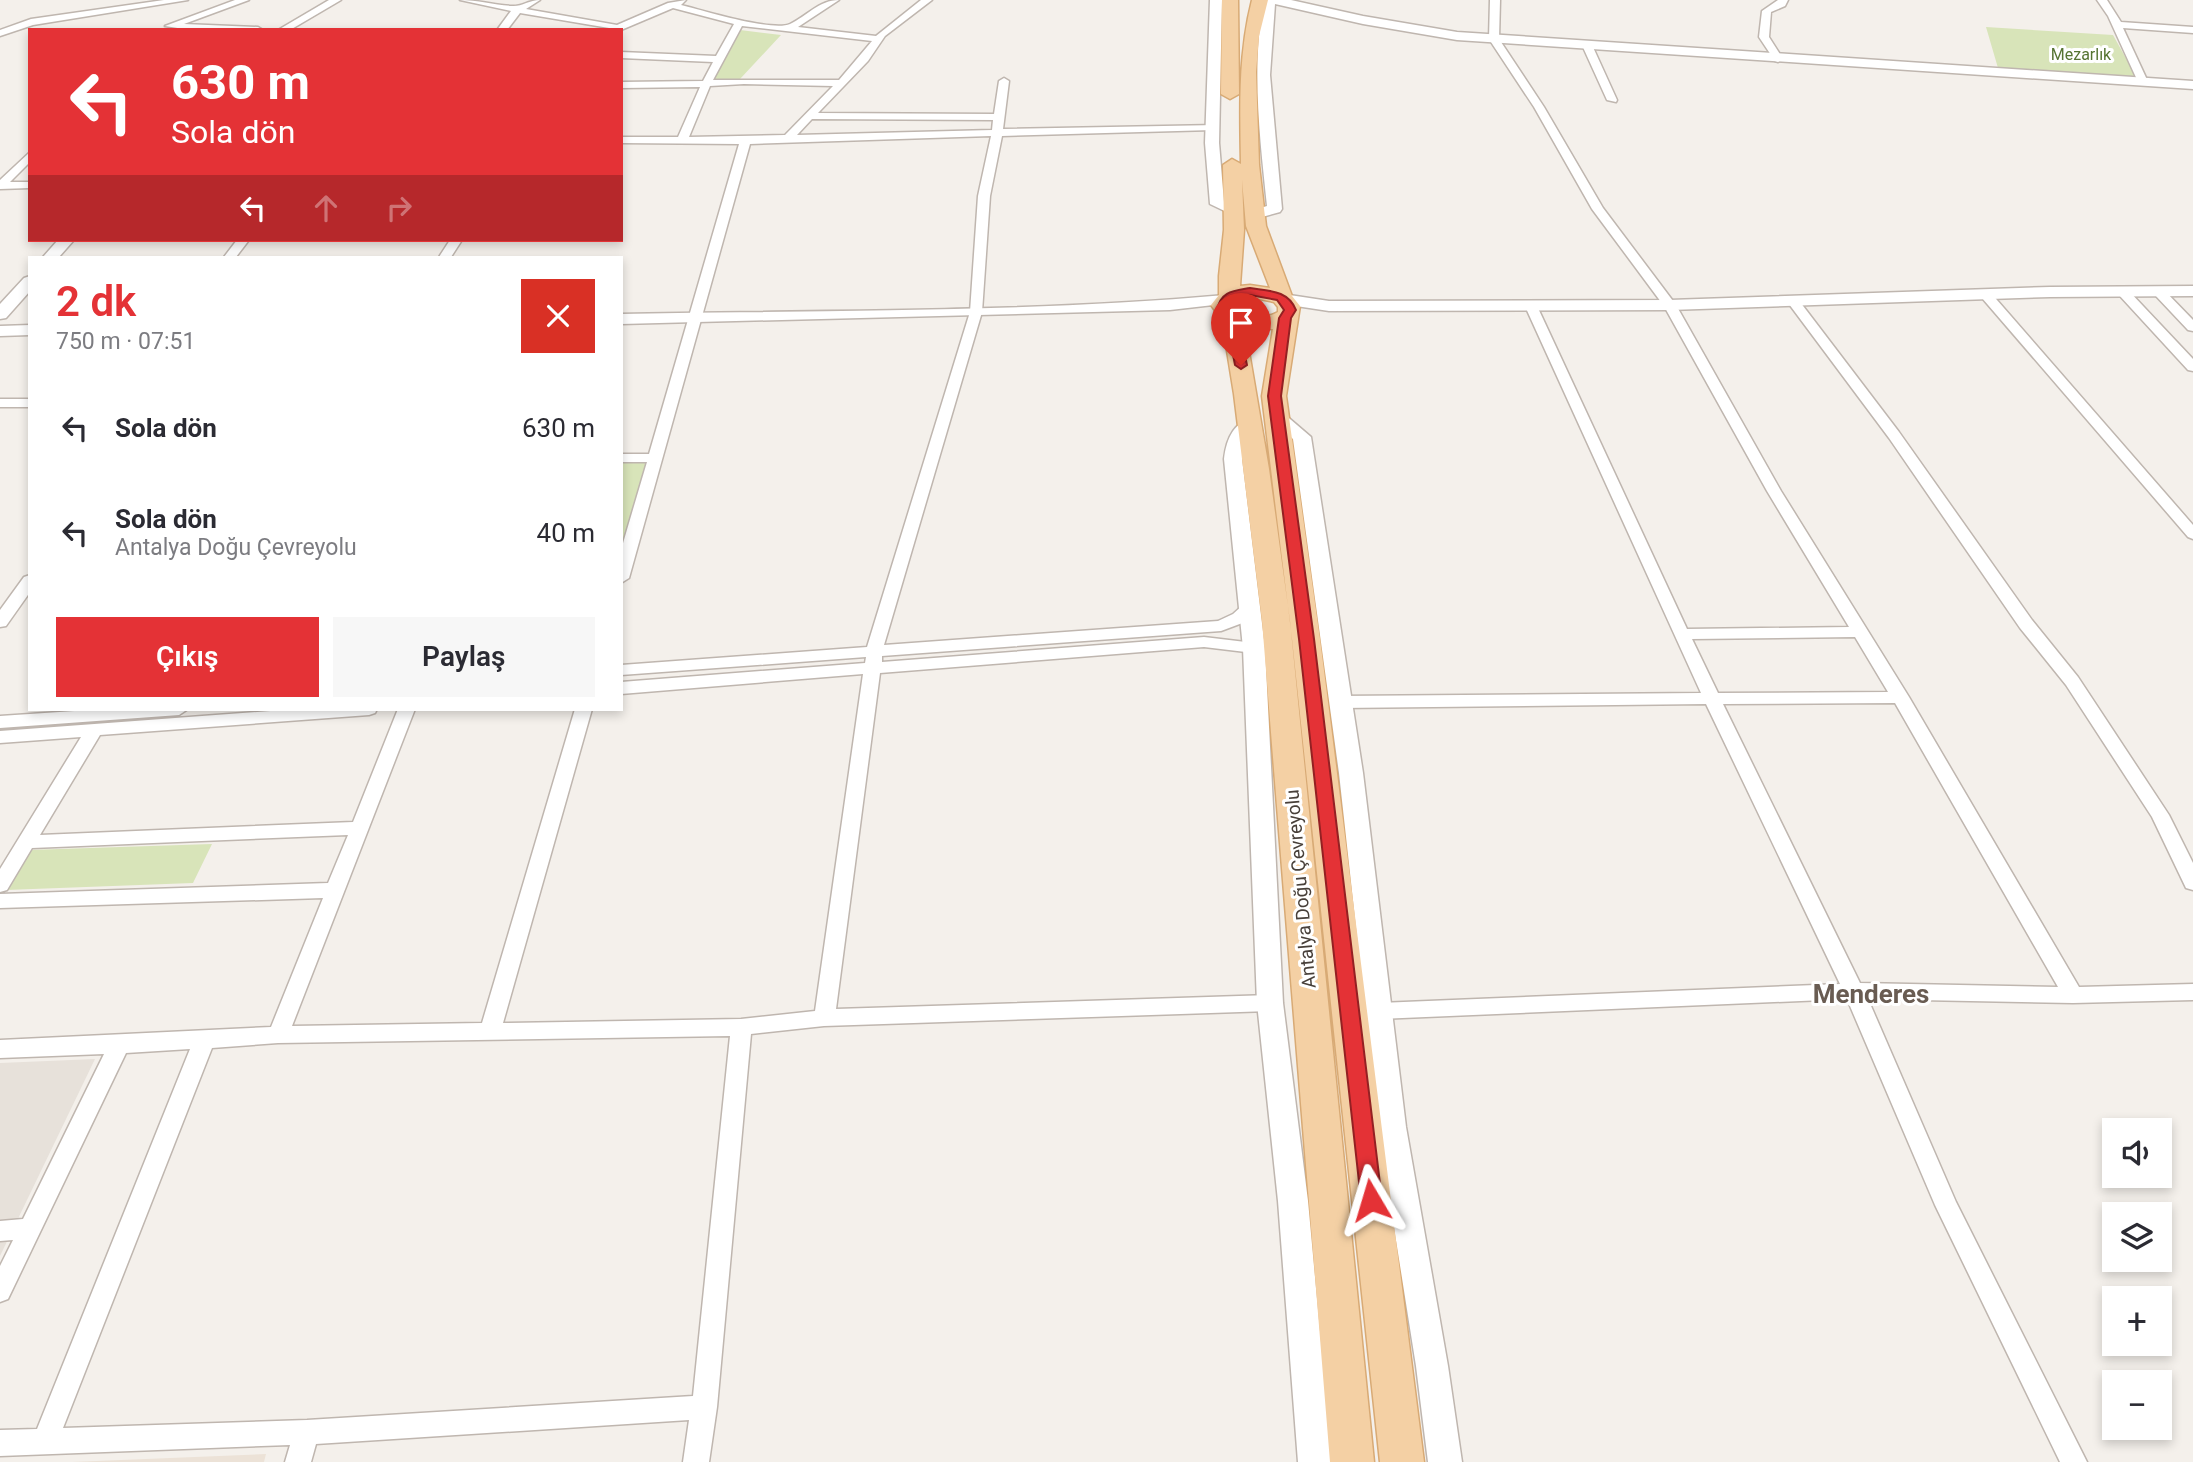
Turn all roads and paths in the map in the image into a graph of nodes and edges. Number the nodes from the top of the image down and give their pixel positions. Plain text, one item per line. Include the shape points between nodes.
1 (183, 0) edge
2 (244, 0) edge
3 (336, 0) edge
4 (465, 0) edge
5 (535, 0) edge
6 (685, 0) edge
7 (810, 0) edge
8 (927, 0) edge
9 (1216, 0) edge
10 (1230, 0) edge
11 (1235, 0) edge
12 (1260, 0) edge
13 (1273, 0) edge
14 (1495, 0) edge
15 (1783, 0) edge
16 (2102, 0) edge
17 (831, 2) edge
18 (671, 5) junction
19 (516, 10) junction
20 (739, 23) junction
21 (2117, 25) junction
22 (167, 28) edge
23 (287, 28) edge
24 (503, 28) edge
25 (610, 28) edge
26 (617, 28) edge
27 (789, 29) junction
28 (2193, 30) edge
29 (0, 33) edge
30 (879, 39) junction
31 (1494, 39) junction
32 (1587, 45) junction
33 (623, 55) edge
34 (720, 59) junction
35 (1778, 60) junction
36 (1004, 81) dead end
37 (707, 82) junction
38 (2143, 82) junction
39 (842, 83) junction
40 (623, 85) edge
41 (2193, 85) edge
42 (1612, 100) dead end
43 (809, 116) junction
44 (999, 117) junction
45 (1213, 127) junction
46 (997, 133) junction
47 (788, 138) junction
48 (623, 140) edge
49 (682, 141) junction
50 (745, 141) junction
51 (28, 157) edge
52 (1, 185) edge
53 (28, 185) edge
54 (1233, 211) junction
55 (1255, 214) junction
56 (64, 242) edge
57 (241, 242) edge
58 (52, 256) edge
59 (231, 256) edge
60 (28, 283) edge
61 (2193, 291) edge
62 (2123, 292) junction
63 (2159, 292) junction
64 (1986, 295) junction
65 (1793, 301) junction
66 (1670, 304) junction
67 (1227, 306) junction
68 (1329, 306) joint
69 (1531, 306) junction
70 (1284, 307) junction
71 (976, 312) junction
72 (0, 314) edge
73 (695, 318) junction
74 (623, 319) edge
75 (2193, 327) edge
76 (28, 330) edge
77 (0, 331) edge
78 (2193, 367) edge
79 (28, 403) edge
80 (0, 404) edge
81 (1264, 421) junction
82 (623, 458) edge
83 (655, 458) junction
84 (2193, 534) edge
85 (624, 562) edge
86 (28, 582) edge
87 (1250, 607) junction
88 (0, 622) edge
89 (1860, 632) junction
90 (1681, 634) junction
91 (1254, 648) junction
92 (875, 649) junction
93 (872, 669) junction
94 (623, 670) edge
95 (623, 688) edge
96 (1711, 697) junction
97 (1900, 697) junction
98 (1340, 702) junction
99 (162, 711) edge
100 (309, 711) edge
101 (406, 711) edge
102 (583, 711) edge
103 (101, 718) edge
104 (0, 723) edge
105 (0, 737) edge
106 (360, 828) junction
107 (26, 842) junction
108 (2193, 883) edge
109 (0, 885) edge
110 (335, 890) junction
111 (0, 901) edge
112 (1854, 991) junction
113 (2193, 992) edge
114 (2073, 995) junction
115 (1270, 1003) junction
116 (1379, 1011) junction
117 (824, 1018) junction
118 (741, 1027) junction
119 (490, 1031) junction
120 (278, 1035) junction
121 (204, 1041) junction
122 (119, 1045) junction
123 (0, 1049) edge
124 (29, 1229) junction
125 (0, 1231) edge
126 (0, 1291) edge
127 (705, 1407) junction
128 (307, 1432) junction
129 (45, 1442) junction
130 (0, 1443) edge
131 (298, 1462) edge
132 (696, 1462) edge
133 (1315, 1462) edge
134 (1352, 1462) edge
135 (1402, 1462) edge
136 (1444, 1462) edge
137 (2074, 1462) edge

1 - 29 street via 31,22
2 - 22 street
3 - 23 street
4 - 19 street
5 - 19 street
6 - 18 street
7 - 17 street
8 - 30 street
9 - 45 street
10 - 54 main road, Antalya Doğu Çevreyolu
11 - 12 main road
12 - 55 main road via 1248,72
13 - 31 street via 1363,20
13 - 55 street via 1266,16 1264,52 1275,209
14 - 31 street
15 - 35 street via 1767,11 1764,37
16 - 21 street
17 - 27 street
18 - 20 street
18 - 26 street
19 - 24 street
19 - 25 street
20 - 27 street
20 - 34 street
21 - 28 street
21 - 38 street
27 - 30 street
30 - 39 street
31 - 32 street
31 - 66 street via 1598,209
32 - 35 street
32 - 42 street
33 - 34 street
34 - 37 street
35 - 38 street
36 - 44 street
37 - 39 street
37 - 40 street
37 - 49 street
38 - 41 street
39 - 43 street
43 - 44 street
43 - 47 street
44 - 46 street
45 - 46 street
45 - 54 street via 1217,204
46 - 47 street
46 - 71 street via 984,196
47 - 50 street
48 - 49 street
49 - 50 street
50 - 73 street
51 - 52 street
52 - 53 street
54 - 67 main road, Antalya Doğu Çevreyolu
55 - 70 main road
56 - 58 street
57 - 59 street
60 - 72 street
61 - 63 street
62 - 63 street
62 - 64 street
62 - 78 street
63 - 75 street
64 - 65 street
64 - 84 street
65 - 66 street
65 - 108 street via 1894,435 2025,624 2072,681 2160,815
66 - 69 street
66 - 89 street via 1774,491
67 - 70 main road via 1261,292
67 - 70 main road via 1259,324
67 - 71 street
67 - 81 main road, Antalya Doğu Çevreyolu
68 - 69 street
68 - 70 street
69 - 90 street
70 - 81 main road, Antalya Doğu Çevreyolu via 1275,396
71 - 73 street
71 - 92 street
73 - 74 street
73 - 83 street
76 - 77 street
79 - 80 street
81 - 87 street via 1242,429 1233,459
81 - 98 street via 1302,437
81 - 134 main road, Antalya Doğu Çevreyolu via 1325,1192
81 - 135 main road, Antalya Doğu Çevreyolu via 1306,639
82 - 83 street
83 - 85 street
86 - 88 street
87 - 91 street
87 - 92 street via 1221,626
89 - 90 street
89 - 97 street
90 - 96 street
91 - 93 street via 1204,642
91 - 115 street
92 - 93 street
92 - 94 street
93 - 95 street
93 - 117 street
96 - 97 street
96 - 98 street
96 - 112 street
97 - 114 street
98 - 116 street
99 - 103 street
100 - 103 street
101 - 106 street
102 - 119 street
103 - 104 street
103 - 105 street
103 - 107 street
106 - 107 street
106 - 110 street
107 - 109 street
110 - 111 street
110 - 120 street
112 - 114 street
112 - 116 street
112 - 137 street via 1946,1205
113 - 114 street
115 - 117 street
115 - 133 street via 1293,1201
116 - 136 street via 1392,1127
117 - 118 street
118 - 119 street
118 - 127 street
119 - 120 street
120 - 121 street
121 - 122 street
121 - 129 street
122 - 123 street
122 - 124 street
124 - 125 street
124 - 126 street
127 - 128 street
127 - 132 street
128 - 129 street
128 - 131 street
129 - 130 street

